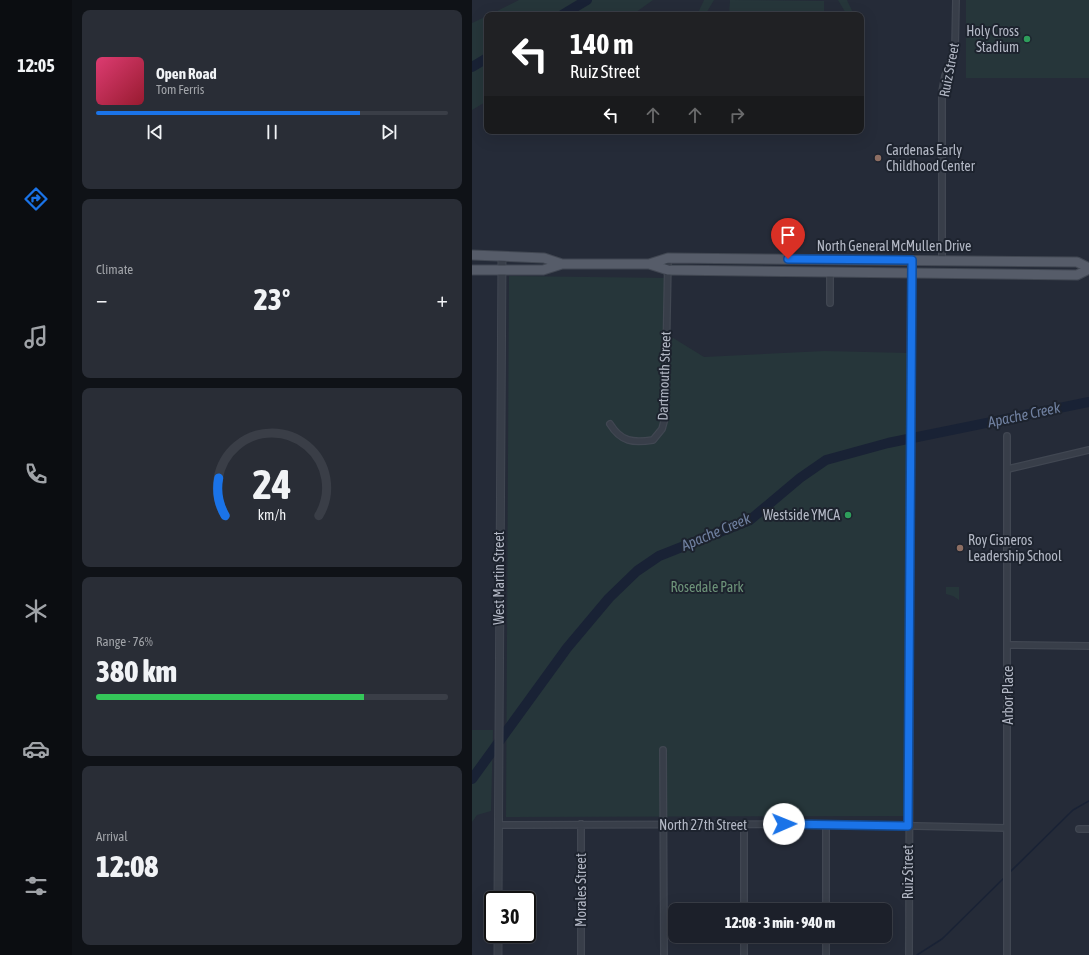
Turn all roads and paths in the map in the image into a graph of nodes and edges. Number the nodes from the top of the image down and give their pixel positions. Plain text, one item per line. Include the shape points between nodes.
1 (956, 0) edge
2 (472, 255) edge
3 (502, 256) junction
4 (668, 258) junction
5 (835, 260) junction
6 (912, 260) junction
7 (942, 260) junction
8 (562, 264) junction
9 (649, 264) junction
10 (1089, 269) edge
11 (472, 270) edge
12 (502, 270) junction
13 (668, 270) junction
14 (732, 271) junction
15 (830, 272) junction
16 (911, 273) junction
17 (830, 303) dead end
18 (610, 424) dead end
19 (1007, 436) dead end
20 (1089, 450) edge
21 (1008, 469) junction
22 (1008, 645) junction
23 (1089, 646) edge
24 (663, 750) dead end
25 (581, 824) junction
26 (826, 824) junction
27 (498, 825) junction
28 (663, 825) junction
29 (744, 825) junction
30 (908, 826) junction
31 (1007, 828) junction
32 (1079, 829) dead end
33 (1089, 829) edge
34 (498, 891) edge
35 (744, 903) edge
36 (826, 903) edge
37 (498, 943) edge
38 (744, 943) edge
39 (826, 943) edge
40 (498, 955) edge
41 (581, 955) edge
42 (664, 955) edge
43 (744, 955) edge
44 (826, 955) edge
45 (909, 955) edge
46 (1007, 955) edge

1 - 7 street, Ruiz Street via 955,50 942,92
2 - 3 main road, North General McMullen Drive
3 - 8 main road, North General McMullen Drive via 544,258
3 - 12 street, West Martin Street
4 - 5 main road, North General McMullen Drive
4 - 9 main road, North General McMullen Drive
4 - 13 street, Dartmouth Street
5 - 6 main road, North General McMullen Drive
5 - 14 main road via 831,266 750,265
6 - 7 main road, North General McMullen Drive
6 - 16 street, Ruiz Street
7 - 10 main road, North General McMullen Drive via 1077,262
8 - 9 main road, North General McMullen Drive
8 - 12 main road, North General McMullen Drive via 543,270
9 - 13 main road, North General McMullen Drive
10 - 16 main road, North General McMullen Drive via 1077,275
11 - 12 main road, North General McMullen Drive
12 - 27 street, West Martin Street
13 - 14 main road, North General McMullen Drive
13 - 18 street, Dartmouth Street via 665,418 662,429 653,440 636,442 616,434
14 - 15 main road, North General McMullen Drive
15 - 16 main road, North General McMullen Drive
15 - 17 street
16 - 30 street, Ruiz Street
19 - 21 street, Arbor Place
20 - 21 street
21 - 22 street, Arbor Place
22 - 23 street
22 - 31 street, Arbor Place
24 - 28 street
25 - 27 street, North 27th Street
25 - 28 street, North 27th Street
25 - 41 street, Morales Street
26 - 29 street, North 27th Street
26 - 30 street, North 27th Street
26 - 36 street
27 - 34 street, West Martin Street
28 - 29 street, North 27th Street
28 - 42 street
29 - 35 street
30 - 31 street, North 27th Street
30 - 45 street, Ruiz Street
31 - 46 street, Arbor Place
32 - 33 street
37 - 40 street
38 - 43 street
39 - 44 street

